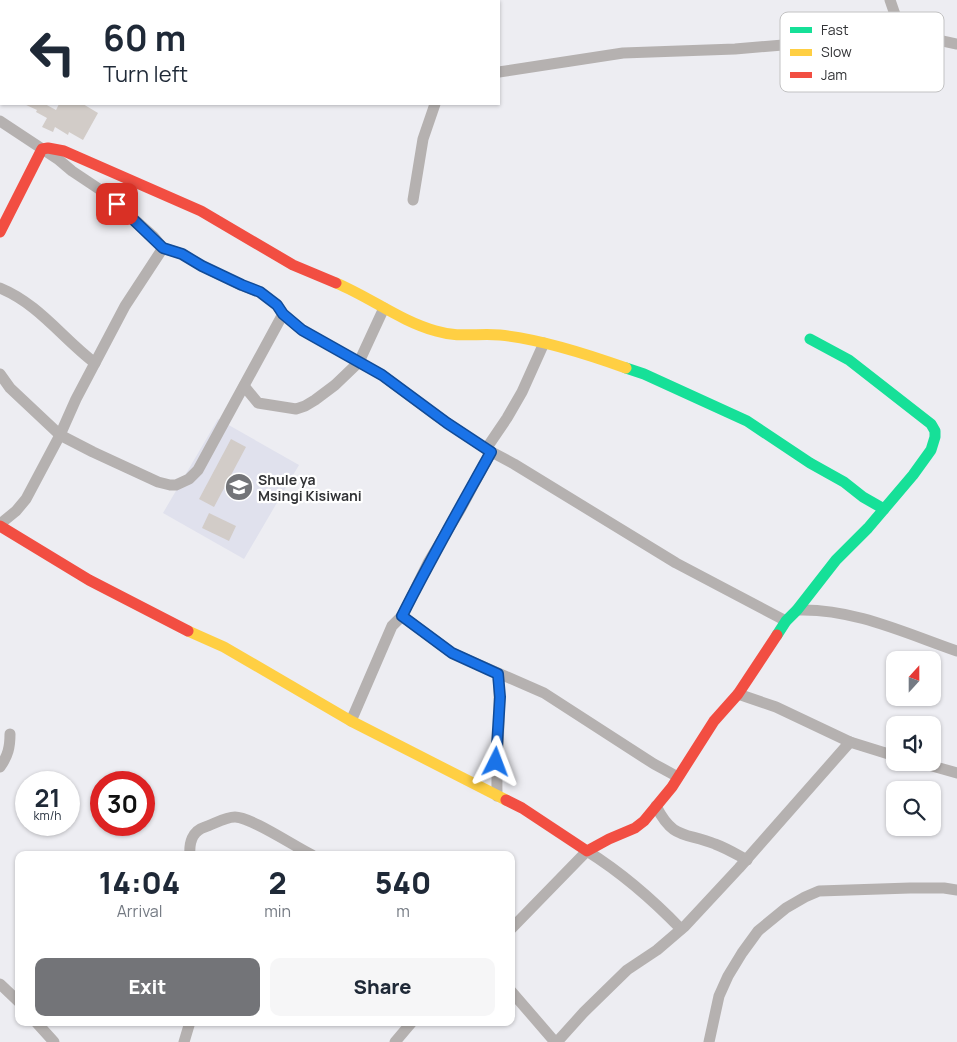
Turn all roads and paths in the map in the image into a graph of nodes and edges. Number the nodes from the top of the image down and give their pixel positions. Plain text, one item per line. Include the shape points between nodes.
1 (890, 0) edge
2 (894, 12) edge
3 (944, 41) edge
4 (780, 44) edge
5 (957, 44) edge
6 (500, 72) edge
7 (436, 105) edge
8 (0, 121) edge
9 (42, 149) junction
10 (413, 200) dead end
11 (0, 232) edge
12 (163, 248) junction
13 (0, 288) edge
14 (384, 308) junction
15 (283, 314) junction
16 (810, 339) dead end
17 (544, 343) junction
18 (359, 362) junction
19 (95, 363) junction
20 (0, 374) edge
21 (244, 386) junction
22 (60, 435) junction
23 (489, 451) junction
24 (884, 509) junction
25 (0, 525) edge
26 (797, 610) junction
27 (402, 616) junction
28 (786, 621) junction
29 (957, 651) edge
30 (498, 674) junction
31 (738, 694) junction
32 (351, 721) junction
33 (10, 734) dead end
34 (850, 742) junction
35 (886, 753) edge
36 (0, 767) edge
37 (941, 768) edge
38 (957, 773) edge
39 (678, 777) junction
40 (497, 796) junction
41 (656, 806) junction
42 (190, 851) edge
43 (305, 851) edge
44 (587, 851) junction
45 (747, 860) junction
46 (957, 890) edge
47 (515, 925) edge
48 (681, 929) junction
49 (0, 984) edge
50 (515, 996) edge
51 (15, 998) edge
52 (40, 1026) edge
53 (189, 1026) edge
54 (409, 1026) edge
55 (54, 1042) edge
56 (184, 1042) edge
57 (395, 1042) edge
58 (556, 1042) edge
59 (710, 1042) edge

1 - 2 street
3 - 5 street
4 - 6 street via 623,53
7 - 10 street via 423,138
8 - 9 street
9 - 11 street
9 - 12 street via 105,193
9 - 14 street via 64,151 201,211 294,265 346,287
12 - 15 street via 260,292
12 - 19 street via 125,306
13 - 19 street via 34,307
14 - 17 street via 434,331 456,336 500,335
14 - 18 street
15 - 18 street via 302,330
15 - 21 street
16 - 24 street via 848,360 931,424 935,431 931,450
17 - 23 street
17 - 24 street via 644,374 747,421
18 - 21 street via 315,400 296,408 258,403
18 - 23 street
19 - 22 street
20 - 22 street via 10,388
21 - 22 street via 198,470 176,485 158,482
22 - 25 street via 26,499
23 - 27 street
23 - 28 street via 676,563
24 - 26 street via 836,560
25 - 32 street via 89,580 230,650
26 - 28 street
26 - 29 street via 839,612
27 - 30 street via 452,653
27 - 32 street via 392,626
28 - 31 street
30 - 39 street via 544,693
30 - 40 street
31 - 34 street via 776,707
31 - 39 street via 714,721
32 - 40 street
33 - 36 street via 10,748
34 - 35 street
34 - 45 street
37 - 38 street
39 - 41 street
40 - 44 street via 522,808
41 - 44 street via 636,828
41 - 45 street via 674,831 714,844
42 - 43 street via 193,835 200,829 235,817
44 - 47 street
44 - 48 street via 645,894
45 - 48 street
46 - 59 street via 819,891 786,908 758,931 728,976 719,996
48 - 58 street via 627,970
49 - 51 street
50 - 58 street
52 - 55 street
53 - 56 street
54 - 57 street

